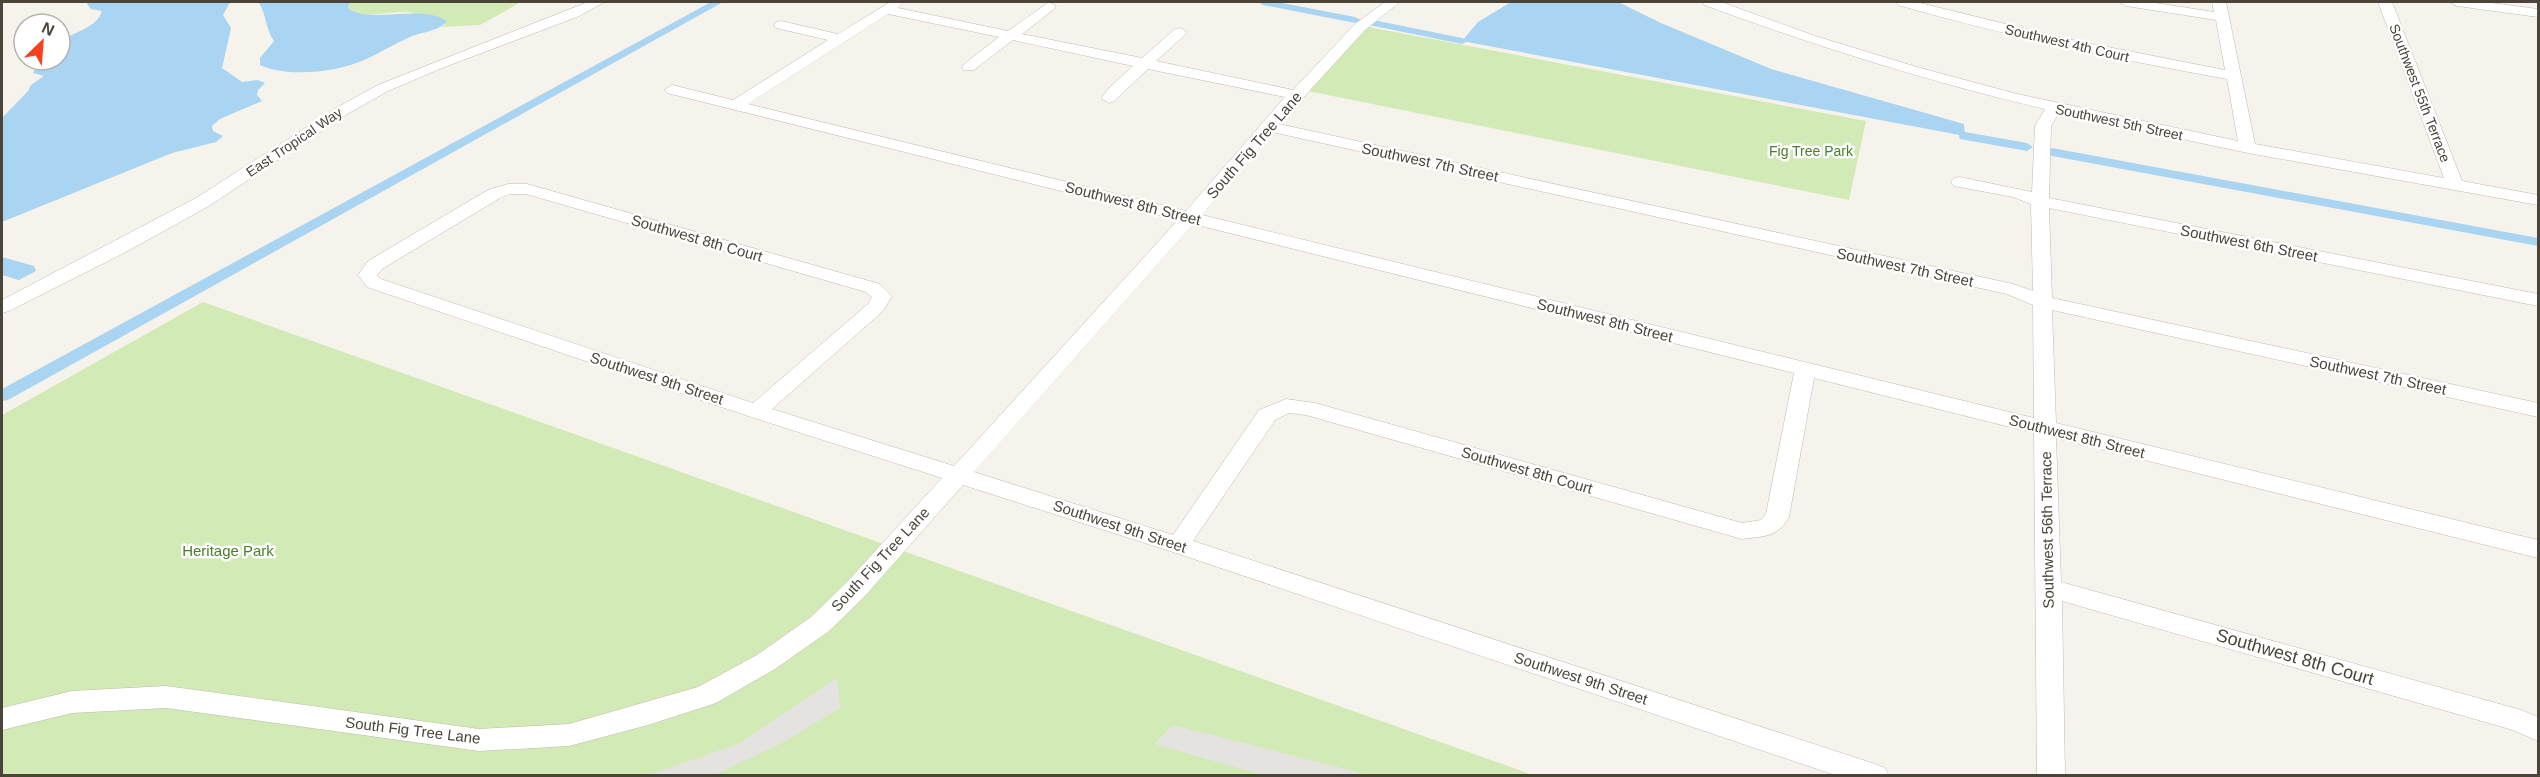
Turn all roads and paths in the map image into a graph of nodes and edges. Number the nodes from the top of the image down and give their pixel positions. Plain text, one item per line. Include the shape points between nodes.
1 (598, 2) edge
2 (900, 2) edge
3 (1393, 2) edge
4 (1709, 2) edge
5 (1903, 2) edge
6 (2126, 2) edge
7 (2219, 2) edge
8 (2385, 2) edge
9 (2457, 2) edge
10 (1049, 6) dead end
11 (887, 10) junction
12 (2538, 13) edge
13 (2222, 17) junction
14 (781, 25) dead end
15 (1180, 32) dead end
16 (1009, 36) junction
17 (842, 39) junction
18 (1145, 63) junction
19 (969, 68) dead end
20 (2234, 76) junction
21 (672, 90) dead end
22 (1296, 95) junction
23 (1109, 98) dead end
24 (736, 105) junction
25 (2054, 108) junction
26 (1270, 127) junction
27 (2248, 148) junction
28 (1960, 182) dead end
29 (2455, 185) junction
30 (2538, 200) edge
31 (2040, 201) junction
32 (1190, 217) junction
33 (367, 275) joint
34 (2538, 300) edge
35 (2042, 302) junction
36 (2, 307) edge
37 (1805, 370) junction
38 (2538, 410) edge
39 (756, 411) junction
40 (2045, 428) junction
41 (958, 474) junction
42 (1178, 545) junction
43 (2538, 549) edge
44 (2049, 588) junction
45 (2, 719) edge
46 (2538, 730) edge
47 (1875, 776) edge
48 (2051, 776) edge

1 - 36 street, East Tropical Way via 385,87 340,111 176,217
2 - 11 street
3 - 22 street, South Fig Tree Lane via 1360,27
4 - 25 street, Southwest 5th Street via 1828,44
5 - 20 street, Southwest 4th Court via 2054,41
6 - 13 street
7 - 13 street
8 - 29 street, Southwest 55th Terrace
9 - 12 street
10 - 16 street
11 - 16 street
11 - 17 street
13 - 20 street
14 - 17 street
15 - 18 street
16 - 18 street
16 - 19 street
17 - 24 street
18 - 22 street
18 - 23 street
20 - 27 street
21 - 24 street, Southwest 8th Street
22 - 26 street, South Fig Tree Lane
24 - 32 street, Southwest 8th Street
25 - 27 street, Southwest 5th Street
25 - 31 street, Southwest 56th Terrace via 2043,126
26 - 32 street, South Fig Tree Lane
26 - 35 street, Southwest 7th Street via 2013,290
27 - 29 street, Southwest 5th Street
28 - 31 street, Southwest 6th Street
29 - 30 street, Southwest 5th Street
31 - 34 street, Southwest 6th Street
31 - 35 street, Southwest 56th Terrace
32 - 37 street, Southwest 8th Street
32 - 41 street, South Fig Tree Lane
33 - 39 street, Southwest 9th Street via 375,283
33 - 39 street, Southwest 8th Court via 375,265 494,194 526,189 873,288 882,296 876,308
35 - 38 street, Southwest 7th Street
35 - 40 street, Southwest 56th Terrace
37 - 40 street, Southwest 8th Street
37 - 42 street, Southwest 8th Court via 1777,517 1768,527 1742,531 1319,411 1286,406 1267,415
39 - 41 street, Southwest 9th Street
40 - 43 street, Southwest 8th Street
40 - 44 street, Southwest 56th Terrace
41 - 42 street, Southwest 9th Street
41 - 45 street, South Fig Tree Lane via 856,589 820,624 766,662 707,694 569,735 479,740 166,697 72,702
42 - 47 street, Southwest 9th Street
44 - 46 street, Southwest 8th Court via 2521,721
44 - 48 street, Southwest 56th Terrace

